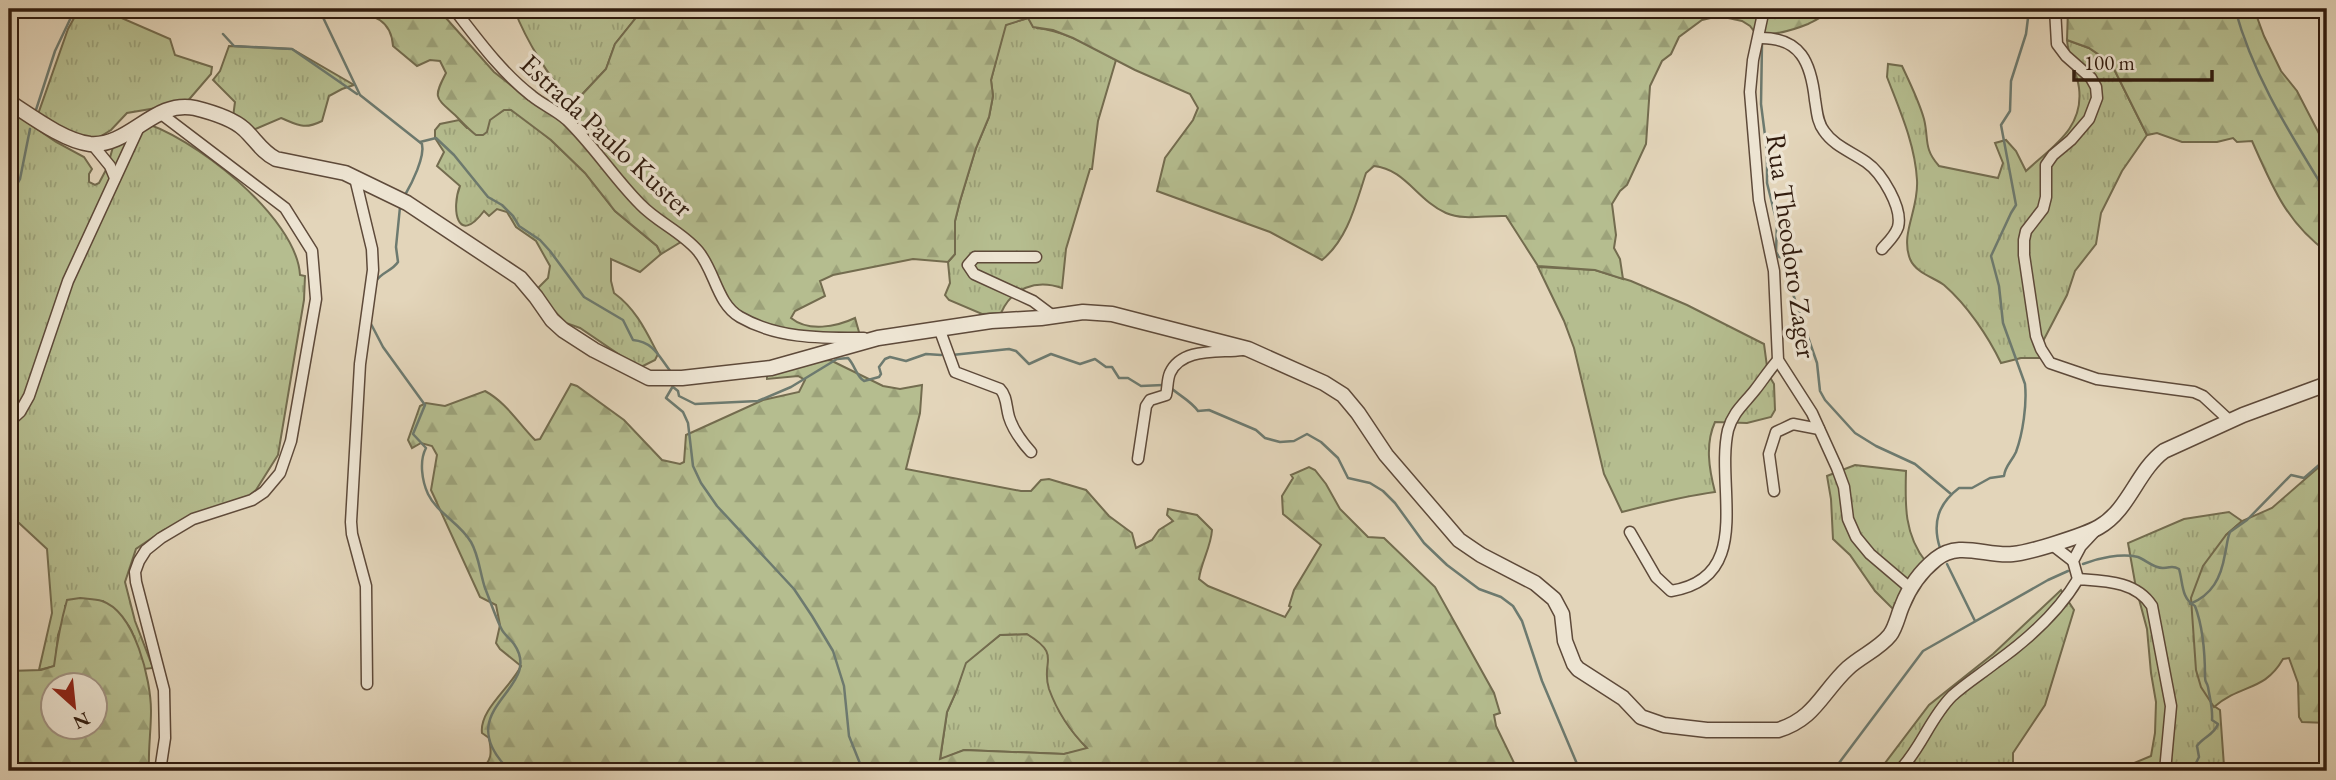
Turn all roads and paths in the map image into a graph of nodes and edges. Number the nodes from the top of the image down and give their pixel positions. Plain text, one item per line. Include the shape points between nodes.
1 (454, 9) edge
2 (1765, 9) edge
3 (2055, 9) edge
4 (1759, 38) junction
5 (9, 102) edge
6 (160, 113) junction
7 (140, 124) junction
8 (92, 144) junction
9 (115, 178) junction
10 (355, 178) junction
11 (1882, 248) dead end
12 (1036, 257) dead end
13 (1053, 316) junction
14 (939, 328) junction
15 (878, 338) junction
16 (1248, 349) junction
17 (1778, 360) junction
18 (2327, 384) edge
19 (2230, 421) junction
20 (9, 422) edge
21 (1819, 429) junction
22 (1031, 452) dead end
23 (1138, 459) dead end
24 (1774, 491) dead end
25 (2099, 527) junction
26 (1630, 532) dead end
27 (2051, 544) junction
28 (2073, 561) junction
29 (2078, 579) junction
30 (1910, 588) junction
31 (367, 684) dead end
32 (160, 771) edge
33 (1899, 771) edge
34 (2165, 771) edge

1 - 15 street, Estrada Paulo Kuster via 514,80 568,121 641,205 697,250 726,306 737,316 811,338
2 - 4 street, Rua Theodoro Zager
3 - 19 street via 2057,44 2091,78 2097,98 2089,119 2046,165 2043,209 2026,230 2024,254 2040,349 2044,358 2059,368 2097,379 2194,392
4 - 11 street via 1798,49 1808,66 1824,131 1882,178 1898,212 1894,236
4 - 17 street, Rua Theodoro Zager via 1750,92 1758,188 1774,271
5 - 8 street via 63,134
6 - 7 street
6 - 10 street via 187,107 229,120 276,159
6 - 32 street via 285,208 312,251 316,299 289,450 280,473 252,500 177,527 146,550 135,572 164,690
7 - 8 street via 108,142
7 - 9 street
8 - 9 street
9 - 20 street via 68,281 29,396
10 - 15 street via 422,211 513,272 563,330 649,378 771,368
10 - 31 street via 373,270 360,364 351,522 366,586
12 - 13 street via 975,257 968,265 974,275 1033,301
13 - 14 street
13 - 16 street via 1097,312
14 - 15 street
14 - 22 street via 955,372 1004,393 1009,418
16 - 23 street via 1193,354 1174,367 1166,395 1150,400 1146,407
16 - 30 street via 1342,395 1459,540 1535,583 1554,599 1578,669 1652,722 1718,730 1778,730 1796,723 1809,715 1841,675 1891,634
17 - 21 street, Rua Theodoro Zager
17 - 26 street via 1734,413 1728,432 1725,536 1713,572 1671,591 1656,576
18 - 19 street
19 - 25 street via 2156,457 2121,506
21 - 24 street via 1793,424 1776,432 1769,454
21 - 30 street, Rua Theodoro Zager via 1844,487 1848,519 1856,537
25 - 27 street
25 - 28 street
27 - 28 street
27 - 30 street via 2010,555 1949,552 1929,565
28 - 29 street
29 - 33 street via 2067,597 2025,638 1944,706
29 - 34 street via 2131,587 2152,606 2171,706

